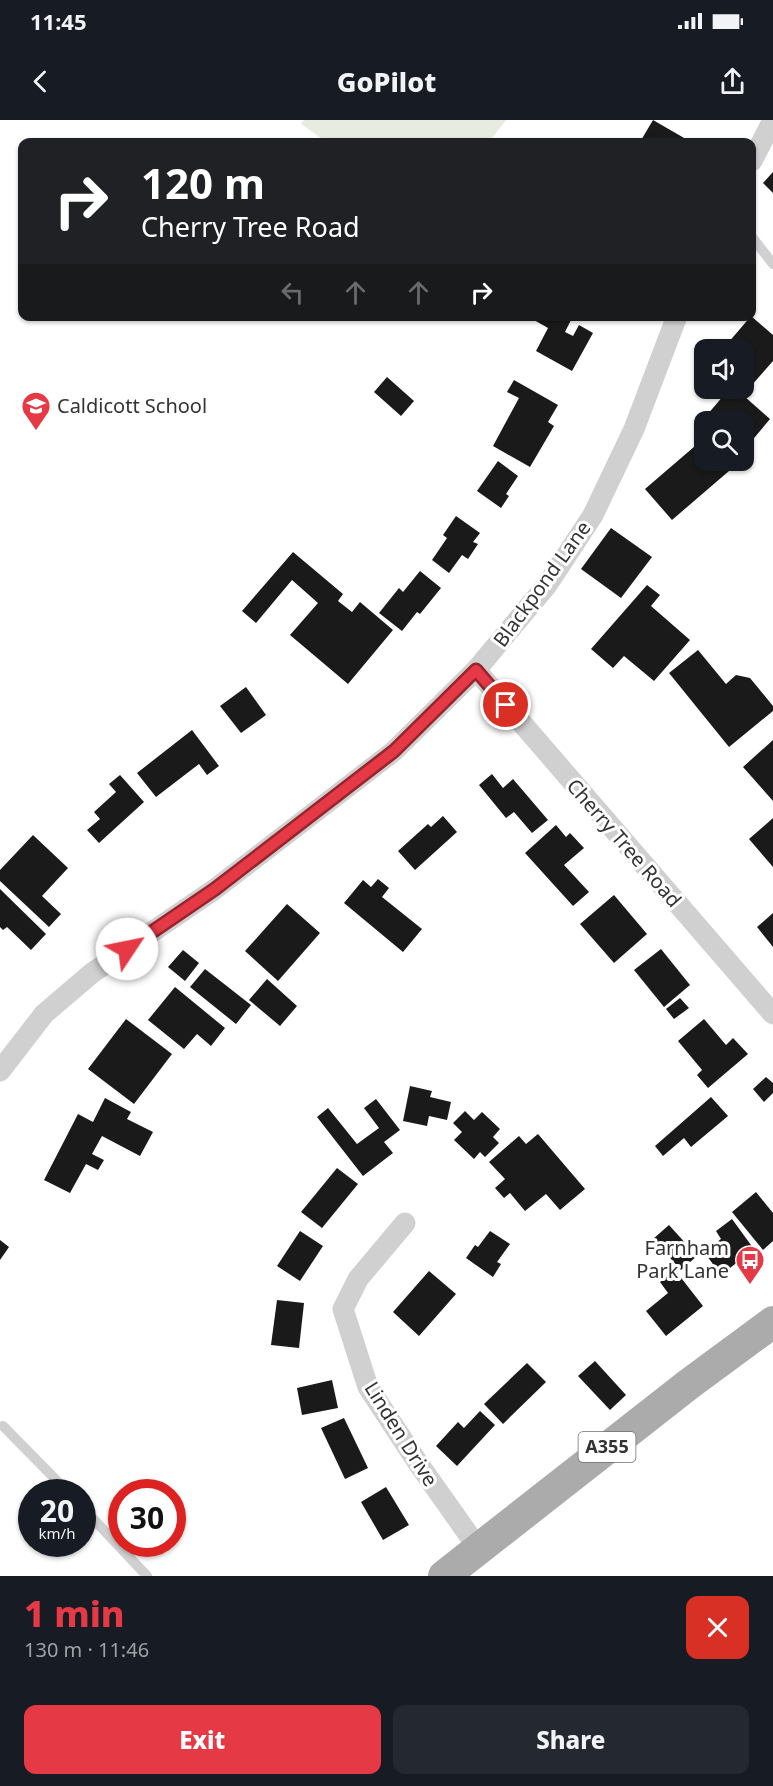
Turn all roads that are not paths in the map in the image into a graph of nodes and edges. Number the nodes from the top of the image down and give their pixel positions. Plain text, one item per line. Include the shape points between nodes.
1 (773, 120) edge
2 (756, 153) edge
3 (756, 242) edge
4 (773, 264) edge
5 (675, 321) edge
6 (476, 670) junction
7 (773, 1014) edge
8 (0, 1071) edge
9 (405, 1223) dead end
10 (773, 1322) edge
11 (3, 1426) dead end
12 (55, 1479) edge
13 (96, 1522) edge
14 (478, 1548) junction
15 (147, 1576) edge
16 (444, 1576) edge

1 - 2 street
3 - 4 lane
5 - 6 street, Blackpond Lane via 634,429 593,515 547,585
6 - 7 street, Cherry Tree Road
6 - 8 street, Blackpond Lane via 394,751 215,889 92,973 44,1014
9 - 14 street, Linden Drive via 358,1280 343,1309 368,1387
10 - 14 main road, A355
11 - 12 lane
13 - 15 lane
14 - 16 main road, A355

